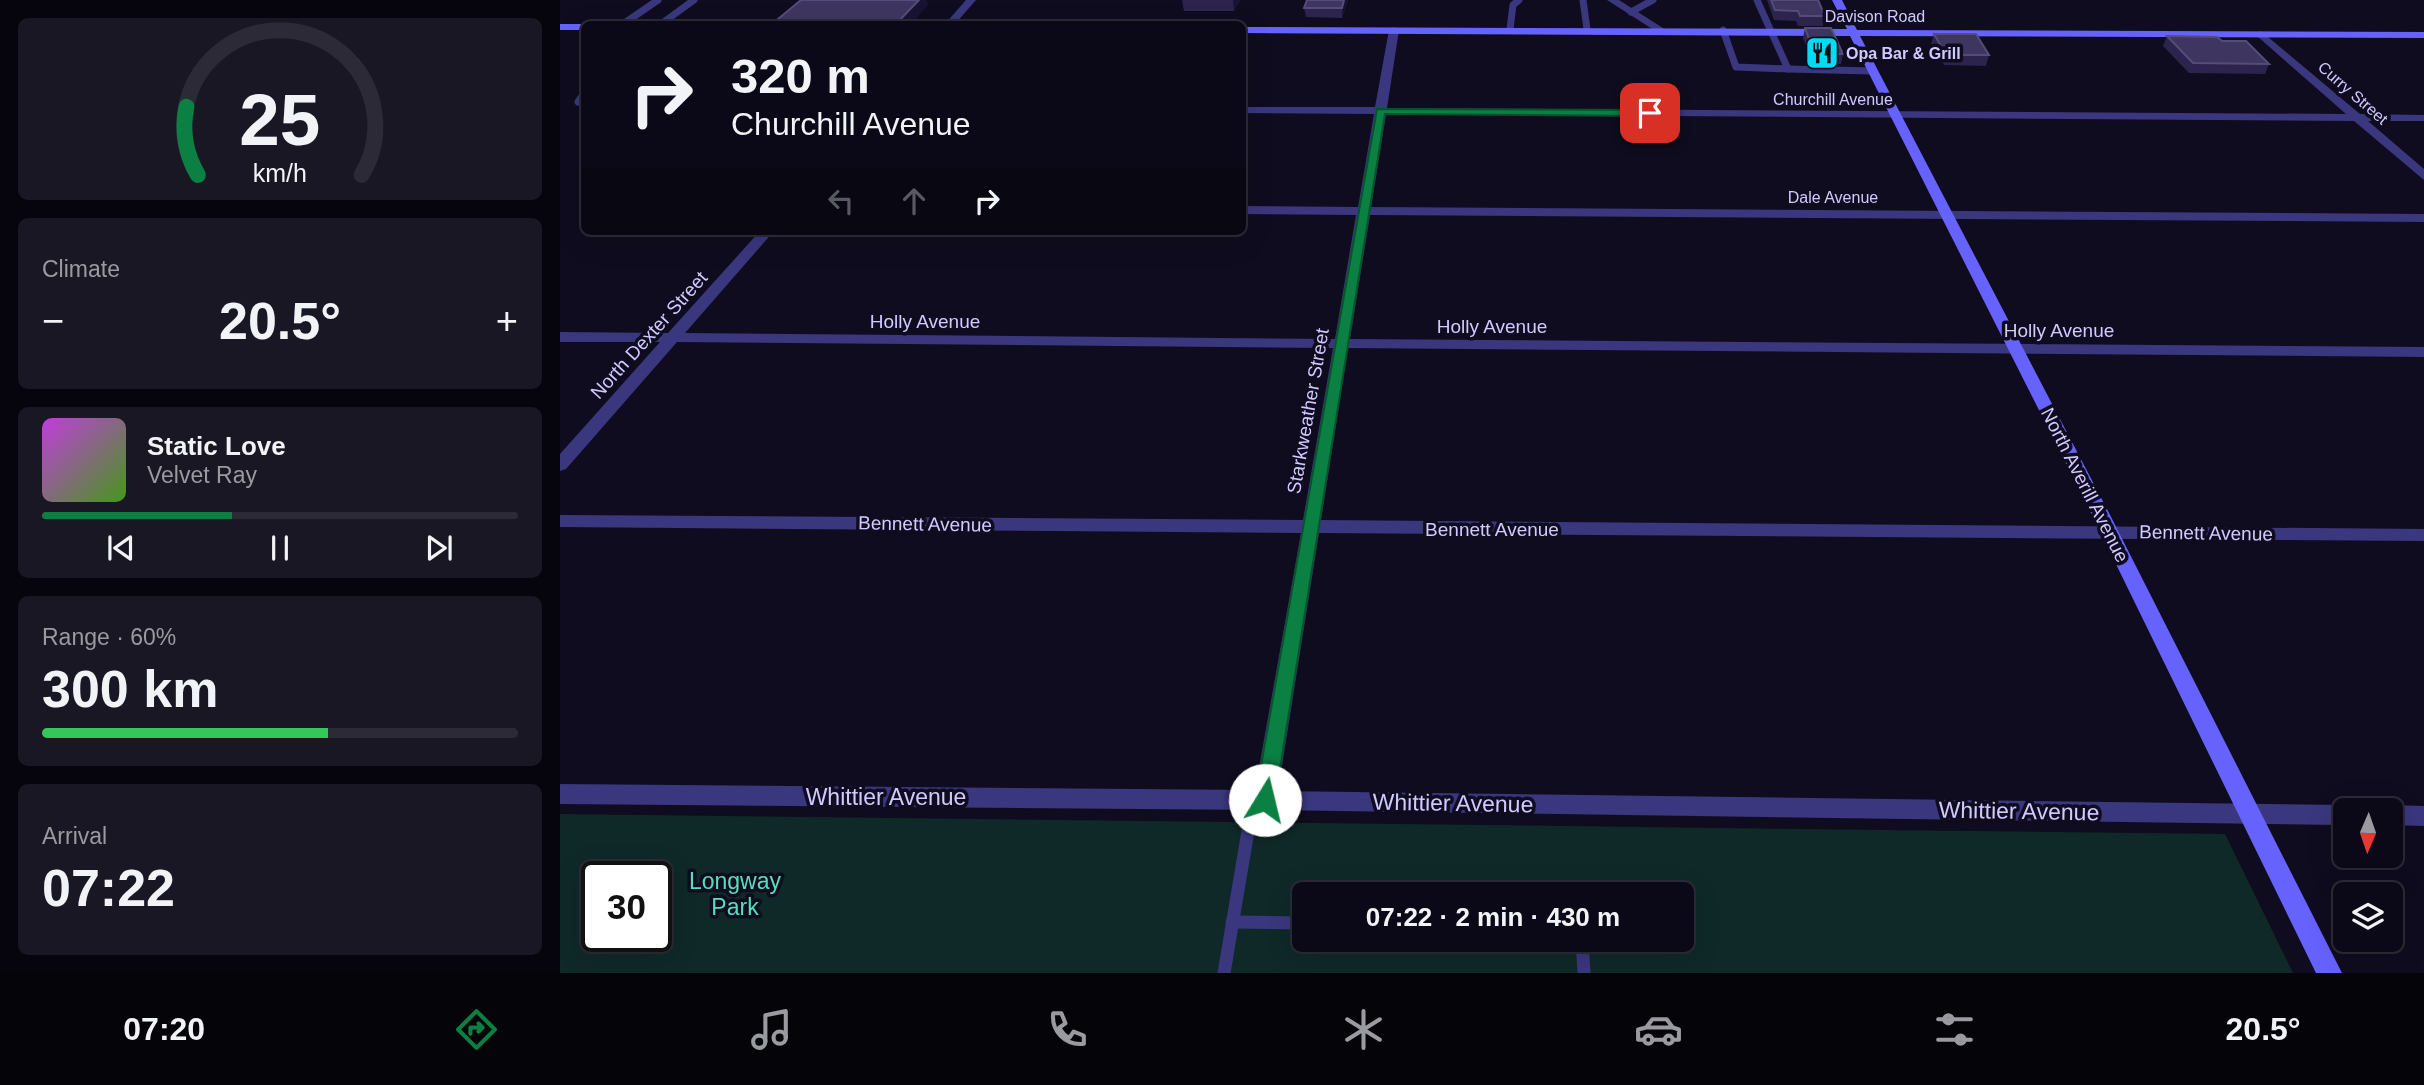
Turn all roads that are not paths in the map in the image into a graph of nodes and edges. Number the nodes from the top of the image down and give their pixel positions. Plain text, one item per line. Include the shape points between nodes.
1 (658, 0) edge
2 (695, 0) edge
3 (971, 0) edge
4 (1519, 0) edge
5 (1583, 0) edge
6 (1612, 0) edge
7 (1653, 0) edge
8 (1757, 0) edge
9 (1837, 0) edge
10 (1631, 12) junction
11 (626, 21) edge
12 (666, 21) edge
13 (953, 21) edge
14 (560, 27) edge
15 (581, 27) edge
16 (1510, 29) junction
17 (1587, 29) junction
18 (1246, 30) edge
19 (1394, 30) junction
20 (1661, 30) junction
21 (1723, 30) junction
22 (1771, 31) junction
23 (1853, 32) junction
24 (2261, 34) junction
25 (2424, 35) edge
26 (1788, 69) junction
27 (1873, 71) junction
28 (1246, 110) edge
29 (1380, 111) junction
30 (1895, 115) junction
31 (2358, 118) junction
32 (2424, 118) edge
33 (2424, 176) edge
34 (1246, 210) edge
35 (1364, 211) junction
36 (1948, 215) junction
37 (2424, 218) edge
38 (763, 235) edge
39 (560, 337) edge
40 (672, 338) junction
41 (1341, 344) junction
42 (2016, 349) junction
43 (2424, 352) edge
44 (560, 465) edge
45 (560, 521) edge
46 (1310, 528) junction
47 (2109, 532) junction
48 (2424, 535) edge
49 (560, 794) edge
50 (1265, 800) junction
51 (2248, 814) junction
52 (2333, 815) edge
53 (2403, 815) edge
54 (2424, 816) edge
55 (1233, 922) junction
56 (1292, 923) edge
57 (1583, 952) edge
58 (1224, 973) edge
59 (1584, 973) edge
60 (2329, 973) edge

1 - 11 lane
2 - 12 lane
3 - 13 street
4 - 16 lane via 1513,5
5 - 17 lane
6 - 10 street
7 - 10 lane
8 - 22 lane
9 - 23 main road, North Averill Avenue
10 - 20 street
14 - 15 main road
16 - 17 main road, Davison Road
16 - 19 main road, Davison Road
17 - 20 main road, Davison Road
18 - 19 main road, Davison Road
19 - 29 street, Starkweather Street
20 - 21 main road, Davison Road
21 - 22 main road, Davison Road
21 - 26 lane via 1735,67
22 - 23 main road, Davison Road
22 - 26 lane
23 - 24 main road, Davison Road
23 - 27 main road, North Averill Avenue
24 - 25 main road, Davison Road
24 - 31 street, Curry Street
26 - 27 lane
27 - 30 main road, North Averill Avenue
28 - 29 street, Churchill Avenue
29 - 30 street, Churchill Avenue
29 - 35 street, Starkweather Street
30 - 31 street, Churchill Avenue
30 - 36 main road, North Averill Avenue
31 - 32 street, Churchill Avenue
31 - 33 street, Curry Street
34 - 35 street, Dale Avenue
35 - 36 street, Dale Avenue
35 - 41 street, Starkweather Street
36 - 37 street, Dale Avenue
36 - 42 main road, North Averill Avenue
38 - 40 street, North Dexter Street
39 - 40 street, Holly Avenue
40 - 41 street, Holly Avenue
40 - 44 street, North Dexter Street
41 - 42 street, Holly Avenue
41 - 46 street, Starkweather Street
42 - 43 street, Holly Avenue
42 - 47 main road, North Averill Avenue
45 - 46 street, Bennett Avenue
46 - 47 street, Bennett Avenue
46 - 50 street, Starkweather Street
47 - 48 street, Bennett Avenue
47 - 51 main road, North Averill Avenue
49 - 50 street, Whittier Avenue
50 - 51 street, Whittier Avenue
50 - 55 lane via 1248,831
51 - 52 street, Whittier Avenue
51 - 60 main road, North Averill Avenue
53 - 54 street
55 - 56 lane
55 - 58 lane
57 - 59 lane

